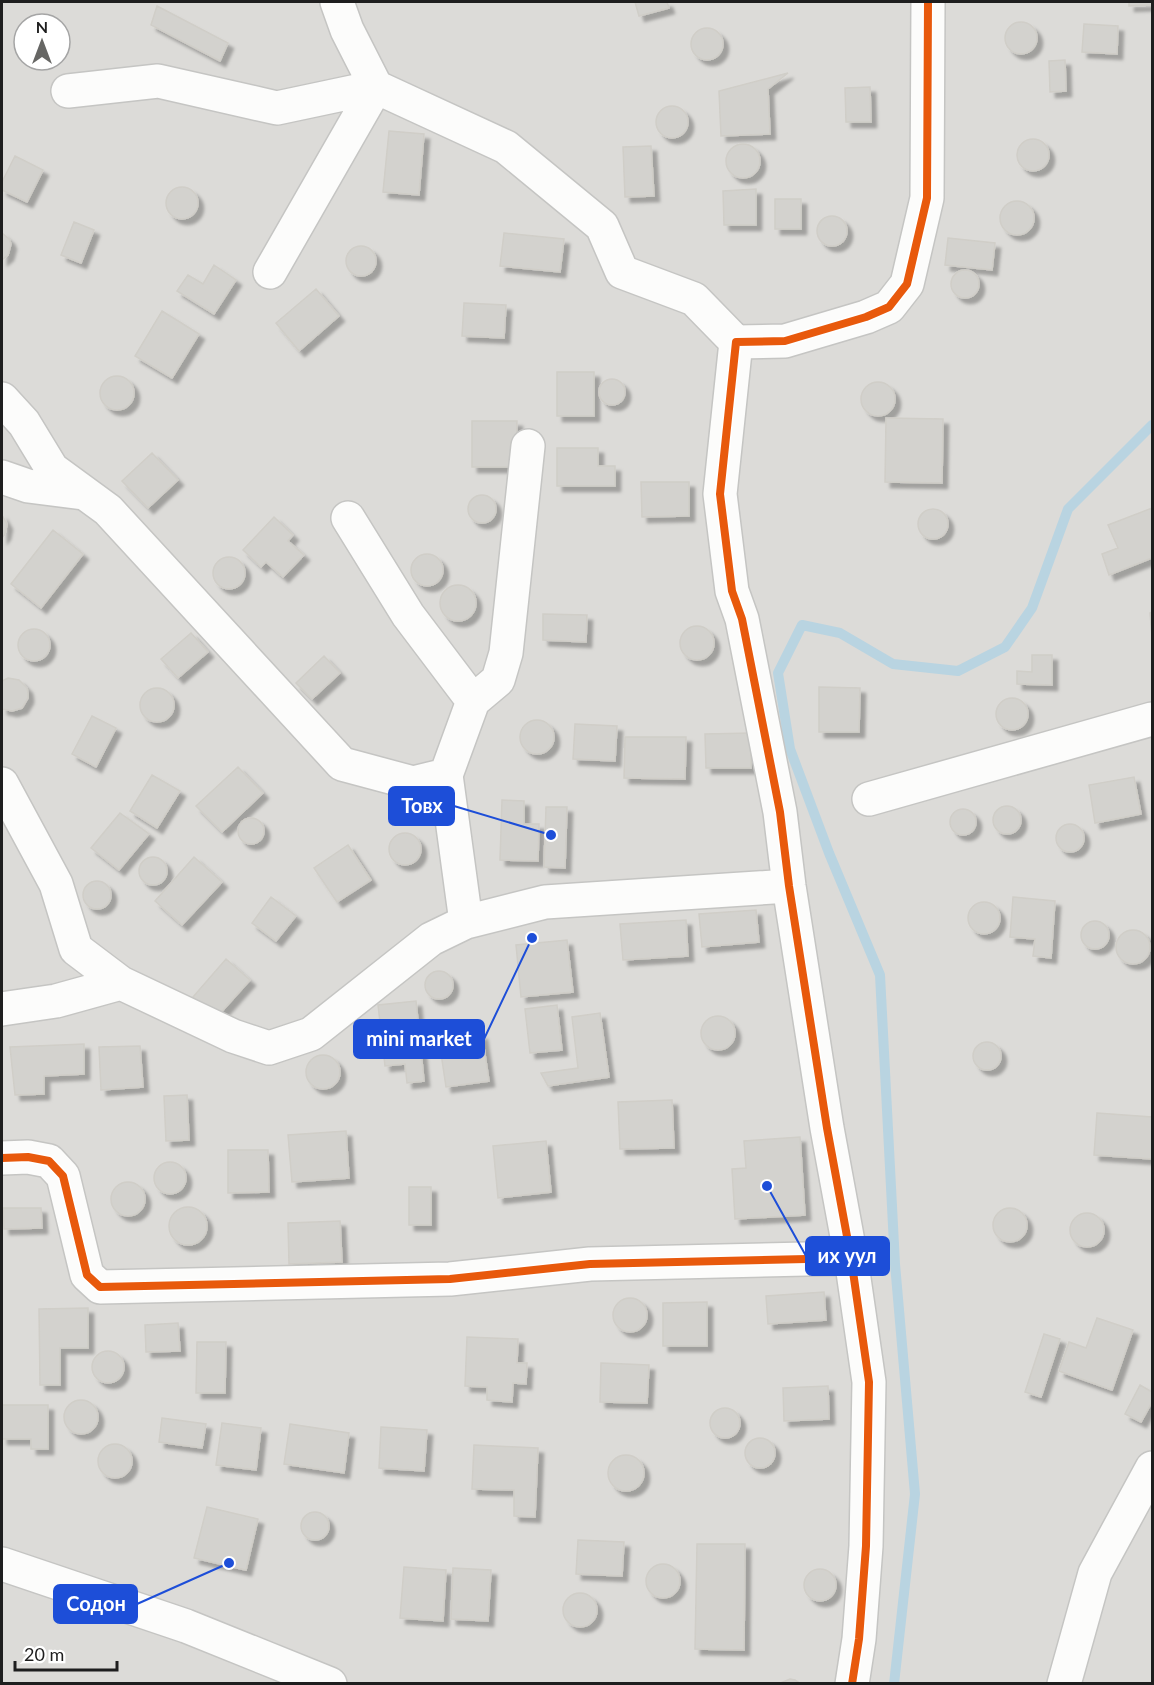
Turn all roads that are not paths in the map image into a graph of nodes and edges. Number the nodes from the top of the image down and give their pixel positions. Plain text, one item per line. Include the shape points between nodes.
1 (337, 2) edge
2 (928, 2) edge
3 (376, 87) junction
4 (68, 91) dead end
5 (270, 272) dead end
6 (736, 342) junction
7 (2, 399) edge
8 (528, 446) dead end
9 (2, 477) edge
10 (84, 493) junction
11 (348, 518) dead end
12 (473, 701) junction
13 (1152, 719) edge
14 (446, 775) junction
15 (2, 784) edge
16 (869, 799) dead end
17 (12, 820) edge
18 (789, 885) junction
19 (466, 922) junction
20 (120, 982) junction
21 (2, 1009) edge
22 (2, 1158) edge
23 (851, 1258) junction
24 (1152, 1468) edge
25 (2, 1564) edge
26 (44, 1578) junction
27 (2, 1588) edge
28 (330, 1683) edge
29 (852, 1683) edge
30 (1064, 1683) edge

1 - 3 street
2 - 6 street via 927,198 907,284 889,308 866,316 785,341
3 - 4 street via 277,108 158,81
3 - 5 street
3 - 6 street via 506,147 602,226 621,272 694,300
6 - 18 street via 720,494 732,591 742,619 780,812
7 - 10 street via 24,423 52,469
8 - 12 street via 506,653 498,680
9 - 10 street via 28,486
10 - 14 street via 108,510 342,764 413,783
11 - 12 street via 408,615
12 - 14 street
13 - 16 street
14 - 19 street
15 - 17 street
17 - 20 street via 56,884 76,949
18 - 19 street via 545,902
18 - 23 street
19 - 20 street via 431,939 311,1034 269,1048 233,1036
20 - 21 street via 56,1001
22 - 23 street via 49,1161 63,1176 87,1275 100,1287 450,1279 590,1264
23 - 29 street via 869,1383 866,1546
24 - 30 street via 1095,1573
25 - 26 street
26 - 27 street
26 - 28 street via 186,1626

